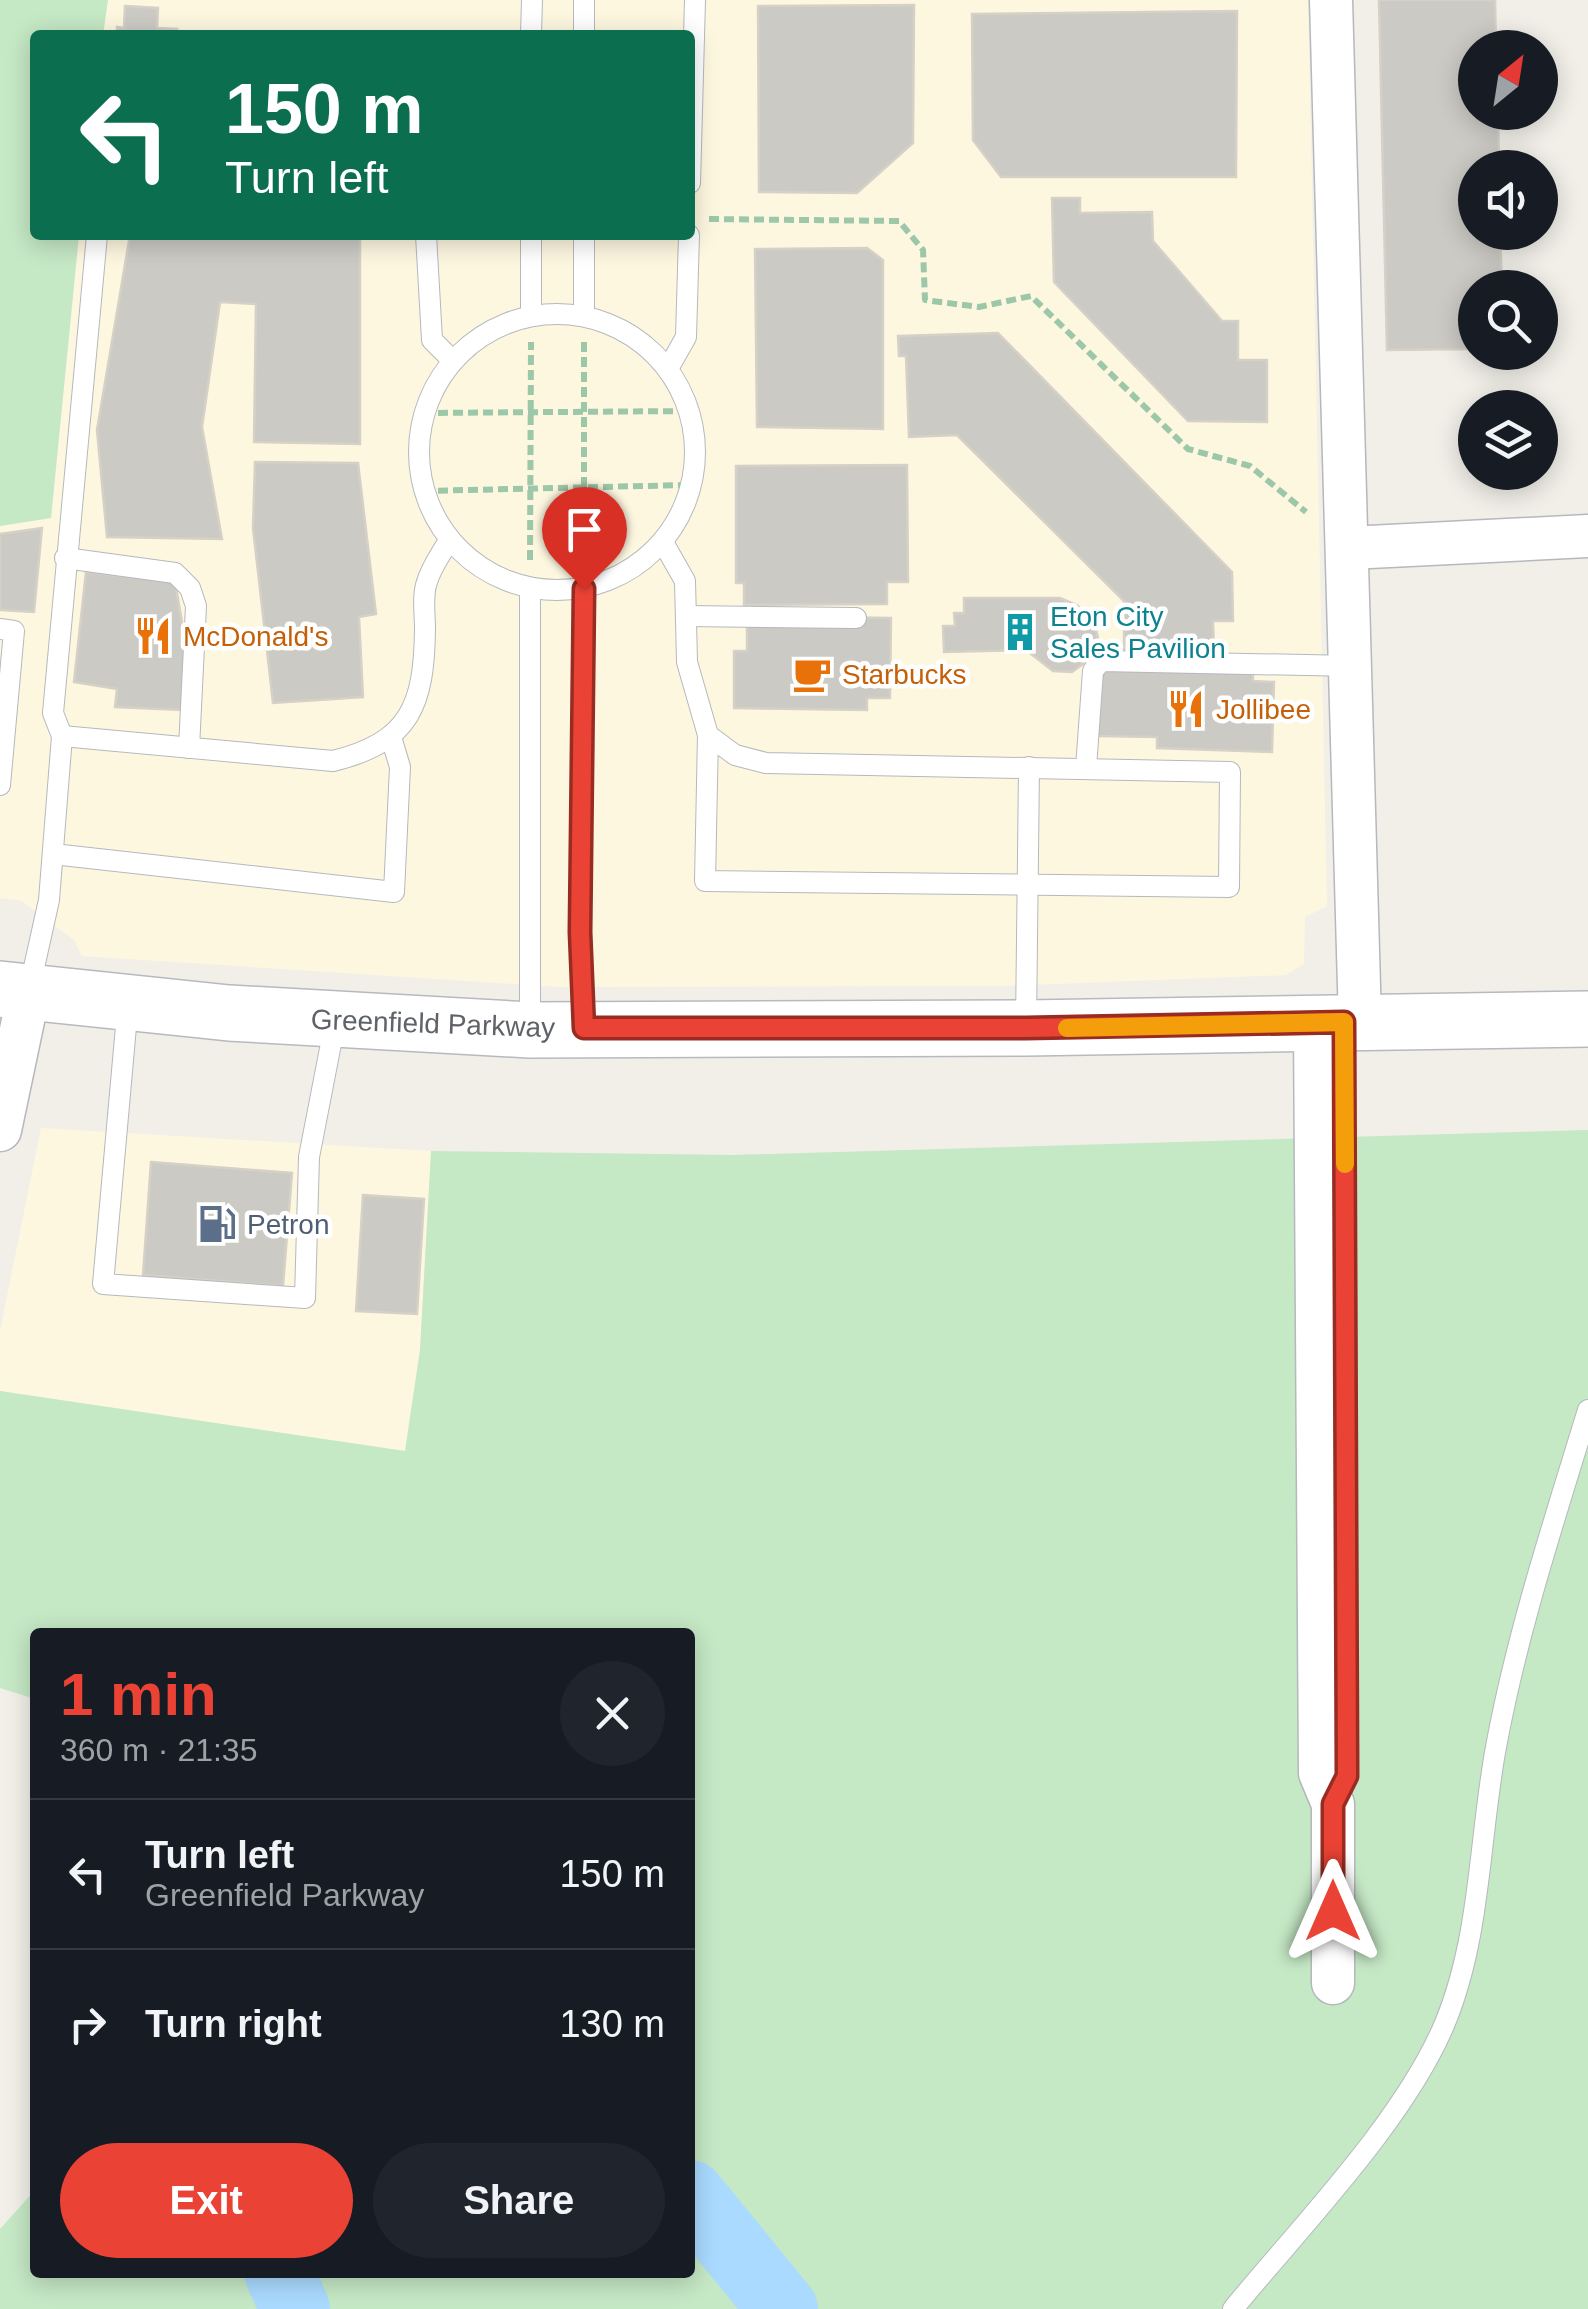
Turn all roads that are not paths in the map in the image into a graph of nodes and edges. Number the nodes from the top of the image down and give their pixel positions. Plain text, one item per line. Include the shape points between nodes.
1 (532, 0) edge
2 (584, 0) edge
3 (695, 0) edge
4 (1331, 0) edge
5 (532, 30) edge
6 (584, 30) edge
7 (694, 30) edge
8 (97, 240) edge
9 (426, 240) edge
10 (531, 240) edge
11 (584, 240) edge
12 (689, 240) edge
13 (531, 316) junction
14 (584, 316) junction
15 (453, 361) junction
16 (669, 367) junction
17 (1588, 536) edge
18 (449, 540) junction
19 (664, 544) junction
20 (1349, 548) junction
21 (66, 558) junction
22 (530, 588) junction
23 (584, 589) junction
24 (686, 616) junction
25 (856, 618) dead end
26 (0, 630) edge
27 (1352, 666) junction
28 (708, 735) junction
29 (62, 736) junction
30 (391, 737) junction
31 (190, 748) junction
32 (1029, 767) junction
33 (1086, 768) junction
34 (1, 771) edge
35 (53, 854) junction
36 (1026, 886) junction
37 (14, 990) edge
38 (128, 1002) junction
39 (335, 1020) junction
40 (1588, 1020) edge
41 (1340, 1023) junction
42 (584, 1028) junction
43 (1026, 1028) junction
44 (530, 1030) junction
45 (0, 1130) edge
46 (1588, 1410) edge
47 (1333, 1983) dead end
48 (1233, 2309) edge

1 - 5 lane
2 - 6 lane
3 - 7 lane
4 - 20 street
8 - 21 lane
9 - 15 lane via 432,340
10 - 13 lane
11 - 14 lane
12 - 16 lane via 686,337
13 - 14 lane
13 - 15 lane via 496,327
14 - 16 lane via 628,332
15 - 18 lane via 423,413 423,491
16 - 19 lane via 690,410 688,484 678,523
17 - 20 street
18 - 22 lane via 490,573
18 - 30 lane via 426,584 425,668 416,708
19 - 23 lane via 622,578
19 - 24 lane via 685,581
20 - 27 street
21 - 29 lane via 53,713
21 - 31 lane via 175,573 190,588 196,606
22 - 23 lane
22 - 44 lane
23 - 42 lane
24 - 25 lane
24 - 28 lane via 687,662
26 - 34 lane via 14,631
27 - 33 lane via 1101,661 1093,670
27 - 41 street
28 - 32 lane via 735,755 766,763
28 - 36 lane via 705,881
29 - 31 lane
29 - 35 lane
30 - 31 lane via 333,762
30 - 35 lane via 400,767 394,892
32 - 33 lane
32 - 36 lane
33 - 36 lane via 1230,772 1228,887
35 - 37 lane via 49,900
36 - 43 lane
37 - 38 main road, Greenfield Parkway
37 - 45 street
38 - 39 main road, Greenfield Parkway
38 - 39 lane via 103,1284 305,1298 309,1157
39 - 44 main road, Greenfield Parkway
40 - 41 main road, Greenfield Parkway
41 - 43 main road, Greenfield Parkway
41 - 47 street via 1347,1776 1333,1804
42 - 43 main road, Greenfield Parkway
42 - 44 main road, Greenfield Parkway
46 - 48 lane via 1514,1667 1464,1965 1445,2024 1386,2120

